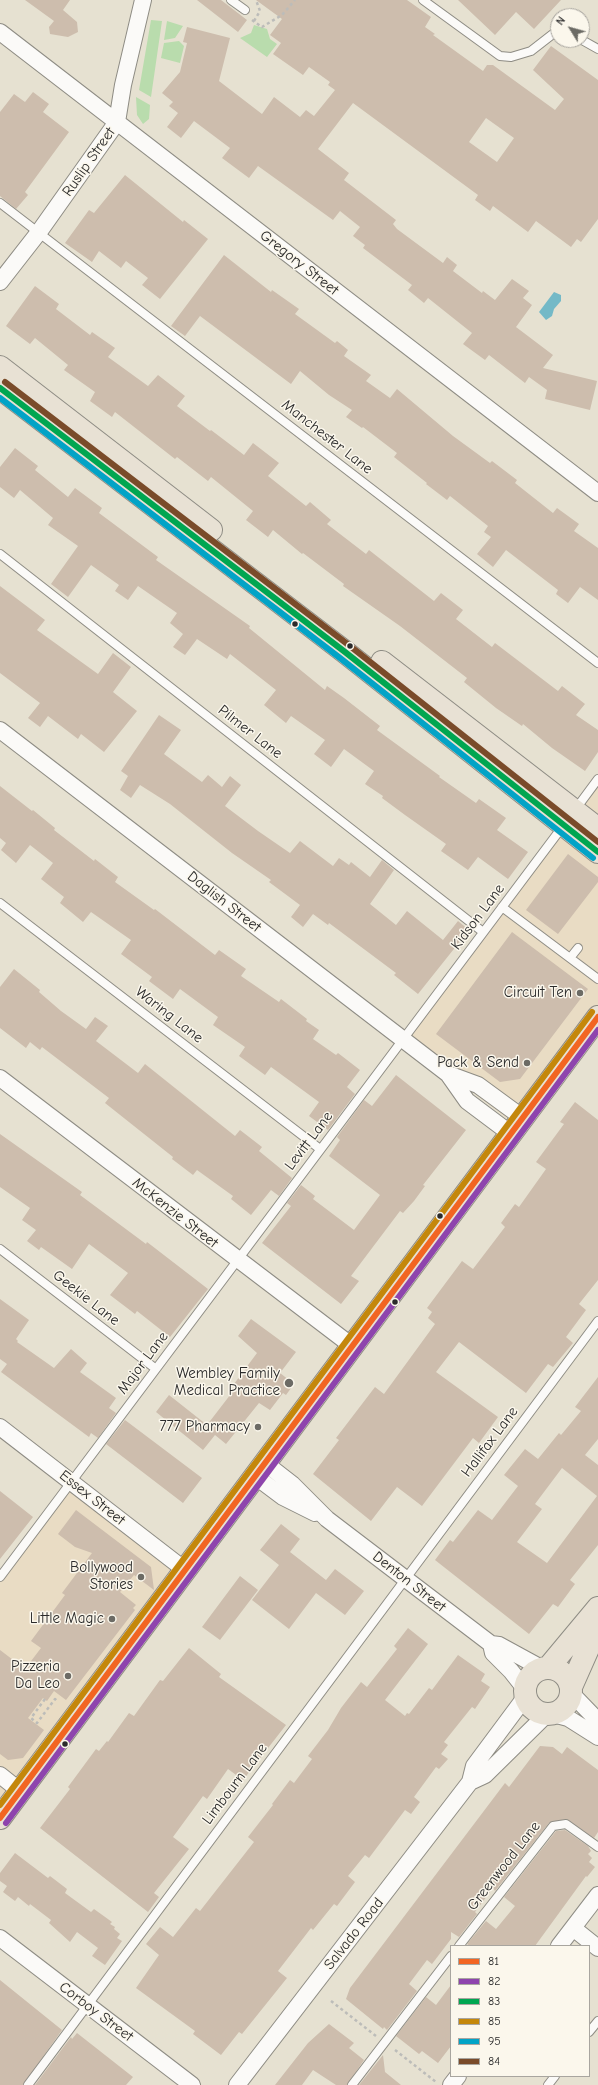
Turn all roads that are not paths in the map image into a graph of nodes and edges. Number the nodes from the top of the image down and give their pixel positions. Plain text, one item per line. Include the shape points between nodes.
1 (143, 0) edge
2 (231, 0) edge
3 (423, 0) edge
4 (246, 13) road end
5 (0, 32) edge
6 (550, 36) edge
7 (117, 122) junction
8 (0, 203) edge
9 (39, 232) junction
10 (0, 282) edge
11 (0, 367) edge
12 (0, 388) edge
13 (598, 494) edge
14 (0, 554) edge
15 (598, 663) edge
16 (0, 730) edge
17 (598, 779) edge
18 (569, 818) junction
19 (598, 829) edge
20 (598, 852) edge
21 (0, 903) edge
22 (502, 907) junction
23 (483, 932) junction
24 (578, 948) dead end
25 (570, 958) junction
26 (598, 979) edge
27 (598, 1017) edge
28 (403, 1039) junction
29 (0, 1078) edge
30 (517, 1126) junction
31 (320, 1149) junction
32 (0, 1250) edge
33 (237, 1260) junction
34 (598, 1321) edge
35 (352, 1346) junction
36 (156, 1369) junction
37 (0, 1427) edge
38 (260, 1470) junction
39 (71, 1482) junction
40 (185, 1570) junction
41 (0, 1577) edge
42 (405, 1579) junction
43 (598, 1608) edge
44 (598, 1626) edge
45 (491, 1644) junction
46 (545, 1669) junction
47 (571, 1690) junction
48 (526, 1693) junction
49 (550, 1714) junction
50 (598, 1721) edge
51 (598, 1737) edge
52 (0, 1775) edge
53 (470, 1782) junction
54 (20, 1791) junction
55 (0, 1818) edge
56 (598, 1847) edge
57 (598, 1895) edge
58 (572, 1928) junction
59 (0, 1938) edge
60 (460, 1945) edge
61 (560, 1945) edge
62 (598, 1948) edge
63 (450, 1957) edge
64 (88, 2006) junction
65 (598, 2021) edge
66 (590, 2031) edge
67 (457, 2077) edge
68 (554, 2077) edge
69 (28, 2085) edge
70 (192, 2085) edge
71 (237, 2085) edge
72 (352, 2085) edge
73 (451, 2085) edge
74 (548, 2085) edge

1 - 7 street, Ruslip Street
2 - 4 lane
3 - 6 lane via 500,56 511,57 531,51
5 - 7 street, Gregory Street
7 - 9 street, Ruslip Street
7 - 13 street, Gregory Street
8 - 9 lane, Manchester Lane
9 - 10 street, Ruslip Street
9 - 15 lane, Manchester Lane
11 - 18 main road
12 - 18 main road via 345,652
14 - 23 lane, Pilmer Lane
16 - 28 street, Daglish Street
17 - 18 lane, Kidson Lane
18 - 19 main road
18 - 20 main road
18 - 22 lane, Kidson Lane
21 - 31 lane, Waring Lane
22 - 23 lane, Kidson Lane
22 - 25 lane
23 - 28 lane, Kidson Lane
24 - 25 lane
25 - 26 lane
27 - 30 main road
28 - 30 street, Daglish Street via 448,1074 478,1085
28 - 31 lane, Levitt Lane
29 - 33 street, McKenzie Street
30 - 35 main road
31 - 33 lane, Levitt Lane
32 - 36 lane, Geekie Lane
33 - 35 street, McKenzie Street
33 - 36 lane, Major Lane
34 - 42 lane, Hallifax Lane
35 - 38 main road
36 - 39 lane, Major Lane
37 - 39 street, Essex Street
38 - 40 main road
38 - 42 street, Denton Street via 292,1484 327,1519
39 - 40 street, Essex Street
39 - 41 lane, Major Lane
40 - 54 main road
42 - 45 street, Denton Street
42 - 64 lane, Limbourn Lane
43 - 46 main road
44 - 47 main road
45 - 46 street, Denton Street via 499,1645
45 - 48 street, Denton Street via 493,1653
46 - 47 main road via 563,1674
46 - 48 main road via 529,1679
47 - 49 main road via 567,1704
47 - 50 street
48 - 49 main road via 531,1707 541,1713
48 - 53 street, Salvado Road via 474,1766
49 - 51 street via 568,1718
49 - 53 street, Salvado Road via 484,1775
52 - 54 street
53 - 71 street, Salvado Road
54 - 55 main road
56 - 60 lane, Greenwood Lane via 566,1824 553,1826
57 - 58 street
58 - 61 street
58 - 62 street
59 - 64 street, Corboy Street
63 - 72 lane
64 - 69 lane, Limbourn Lane
64 - 70 street, Corboy Street
65 - 66 lane
67 - 73 street
68 - 74 lane

